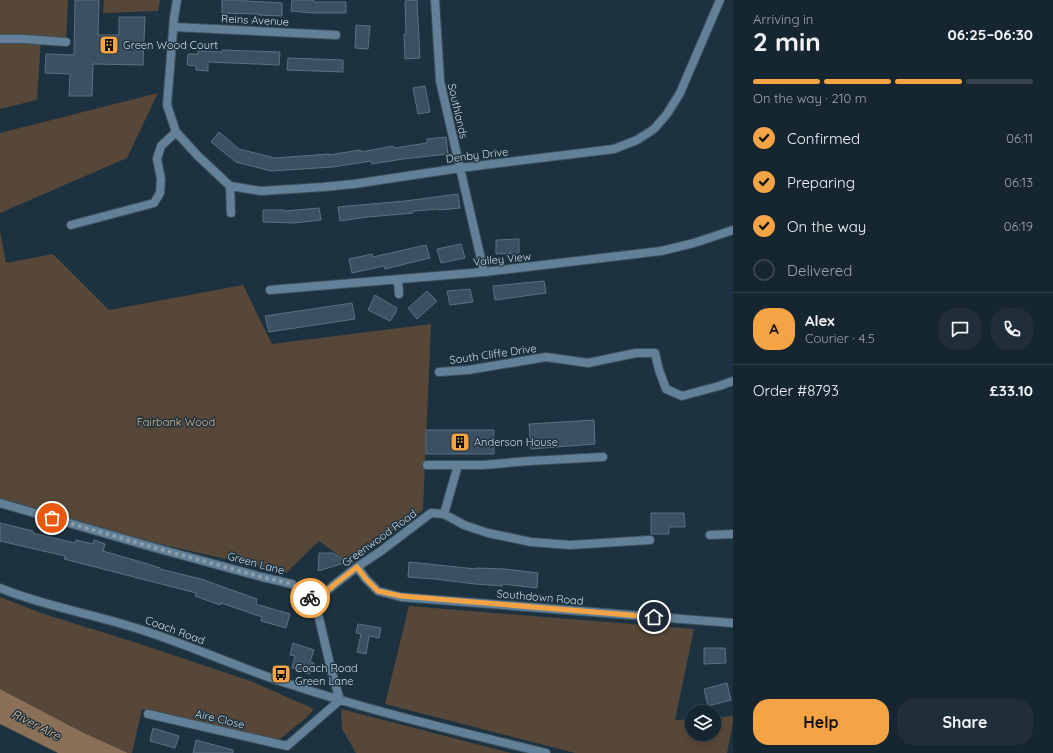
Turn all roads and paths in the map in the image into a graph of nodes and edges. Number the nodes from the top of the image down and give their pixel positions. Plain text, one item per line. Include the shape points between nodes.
1 (177, 0) edge
2 (435, 0) edge
3 (720, 0) edge
4 (174, 27) junction
5 (336, 35) dead end
6 (0, 39) edge
7 (66, 42) dead end
8 (176, 132) junction
9 (460, 168) junction
10 (230, 186) junction
11 (231, 213) dead end
12 (71, 225) dead end
13 (733, 230) edge
14 (484, 272) junction
15 (398, 279) junction
16 (270, 290) dead end
17 (399, 294) dead end
18 (439, 372) dead end
19 (733, 381) edge
20 (603, 457) dead end
21 (427, 465) dead end
22 (458, 465) junction
23 (0, 503) edge
24 (444, 514) junction
25 (710, 534) dead end
26 (733, 534) edge
27 (650, 540) dead end
28 (357, 567) junction
29 (0, 588) edge
30 (315, 601) junction
31 (733, 623) edge
32 (340, 700) junction
33 (148, 714) dead end
34 (546, 753) edge

1 - 4 street
2 - 9 street, Southlands via 440,81
3 - 9 street, Denby Drive via 680,94 654,129 637,140 614,149
4 - 5 street, Reins Avenue
4 - 8 street via 167,105
6 - 7 street
8 - 10 street
8 - 12 street via 161,146 157,159 161,179 160,193 154,203
9 - 10 street, Denby Drive via 324,187 261,191
9 - 14 street, Southlands
10 - 11 street
13 - 14 street, Valley View via 661,251
14 - 15 street, Valley View
15 - 16 street, Valley View
15 - 17 street
18 - 19 street, South Cliffe Drive via 468,370 546,357 588,363 636,353 655,353 666,389 682,396
20 - 22 street
21 - 22 street
22 - 24 street
23 - 30 street, Green Lane via 292,584
24 - 27 street via 464,525 488,533 531,542 570,545
24 - 28 street, Greenwood Road via 431,513 381,552
25 - 26 street
28 - 30 street, Greenwood Road
28 - 31 street, Southdown Road via 378,591 401,596
29 - 32 street, Coach Road via 74,612 140,629 258,674
30 - 32 street
32 - 33 street, Aire Close via 287,746
32 - 34 street

